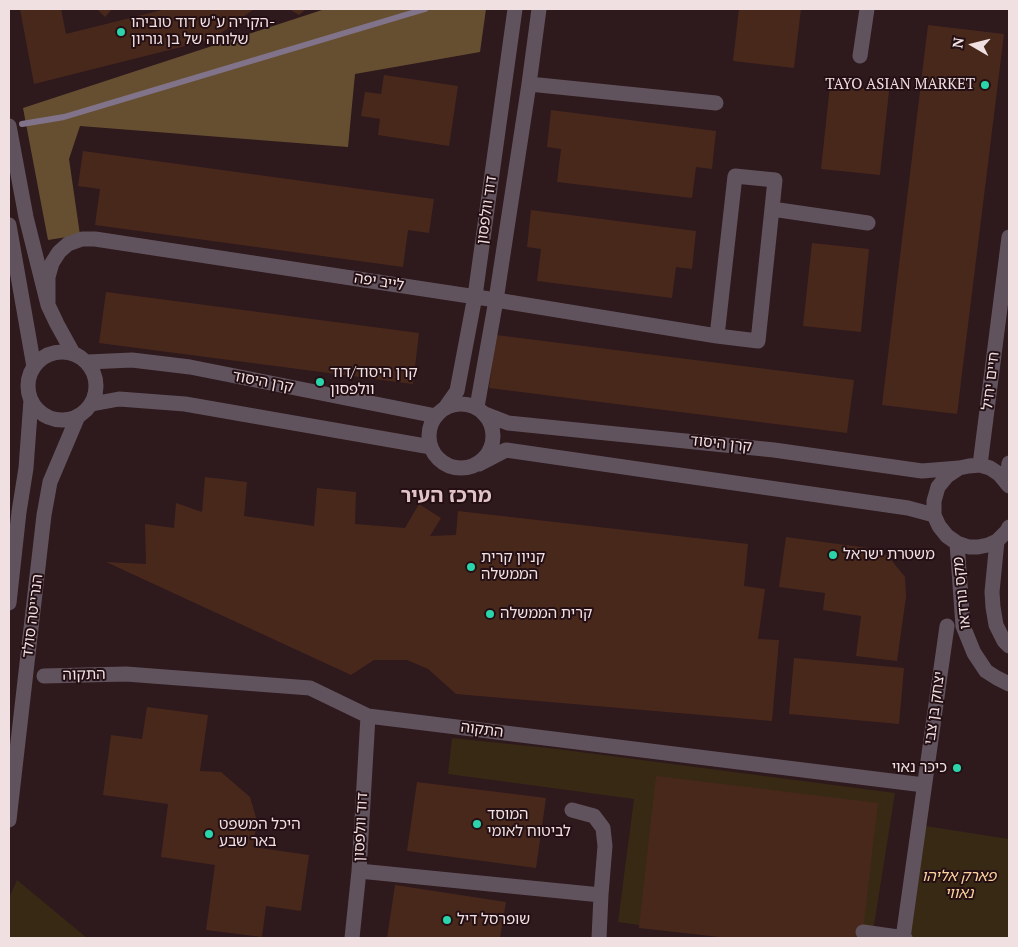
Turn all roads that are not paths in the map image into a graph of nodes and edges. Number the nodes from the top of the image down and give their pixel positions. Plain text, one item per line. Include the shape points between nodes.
1 (515, 9) edge
2 (539, 9) edge
3 (867, 9) edge
4 (860, 56) dead end
5 (529, 84) junction
6 (716, 103) dead end
7 (9, 126) edge
8 (16, 205) edge
9 (772, 209) junction
10 (868, 223) dead end
11 (9, 226) edge
12 (1009, 237) edge
13 (475, 296) junction
14 (496, 300) junction
15 (48, 305) junction
16 (717, 336) junction
17 (73, 353) junction
18 (88, 362) junction
19 (34, 367) junction
20 (31, 400) junction
21 (92, 404) junction
22 (481, 411) junction
23 (441, 412) junction
24 (78, 416) junction
25 (431, 447) junction
26 (1009, 463) edge
27 (479, 464) junction
28 (980, 465) junction
29 (958, 468) junction
30 (1008, 483) edge
31 (934, 515) junction
32 (1009, 527) edge
33 (997, 540) junction
34 (957, 543) junction
35 (9, 603) edge
36 (947, 626) dead end
37 (1009, 646) edge
38 (44, 676) dead end
39 (1009, 684) edge
40 (368, 716) junction
41 (924, 785) junction
42 (572, 810) dead end
43 (9, 820) edge
44 (359, 871) junction
45 (601, 895) junction
46 (863, 932) dead end
47 (352, 938) edge
48 (599, 938) edge
49 (903, 938) edge

1 - 13 street, דוד וולפסון
2 - 5 street, דוד וולפסון
3 - 4 street
5 - 6 street
5 - 14 street, דוד וולפסון
7 - 8 street
8 - 15 street
9 - 10 street
9 - 16 street, לייב יפה via 758,341
9 - 16 street via 775,180 735,176
11 - 19 street
12 - 28 street, חיים יחיל
13 - 14 street, לייב יפה
13 - 15 street, לייב יפה via 95,239 68,244 59,252 48,277
13 - 23 street, דוד וולפסון via 457,391
14 - 16 street, לייב יפה
14 - 22 street, דוד וולפסון
15 - 17 street
17 - 18 street
17 - 19 street via 51,353
18 - 21 street via 96,378
18 - 23 street, קרן היסוד via 132,360 190,367
19 - 20 street via 29,377
20 - 24 street via 36,408 51,418 60,420
20 - 35 street, הנרייטה סולד
21 - 24 street
21 - 25 street via 119,400 185,404
22 - 23 street via 466,404 455,404
22 - 27 street via 491,424 494,435 488,456
22 - 29 street, קרן היסוד via 508,424 774,450 922,471
23 - 25 street via 432,422 429,432
24 - 43 street, הנרייטה סולד via 50,482 44,515
25 - 27 street via 447,466 469,468
26 - 30 street
27 - 31 street via 506,450 908,508
28 - 29 street, קרן היסוד
28 - 30 street via 990,468
29 - 31 street via 938,487
31 - 34 street via 947,536
32 - 33 street
33 - 34 street via 978,547
33 - 37 street, מקס נורדאו via 993,607 996,625
34 - 39 street, מקס נורדאו via 963,626 968,640 986,671
36 - 41 street, יצחק בן צבי
38 - 40 street, התקוה via 126,674 310,688
40 - 41 street, התקוה
40 - 44 street, דוד וולפסון
41 - 49 street, יצחק בן צבי
42 - 45 street via 594,816 603,828 605,846
44 - 45 street
44 - 47 street, דוד וולפסון
45 - 48 street
46 - 49 street

